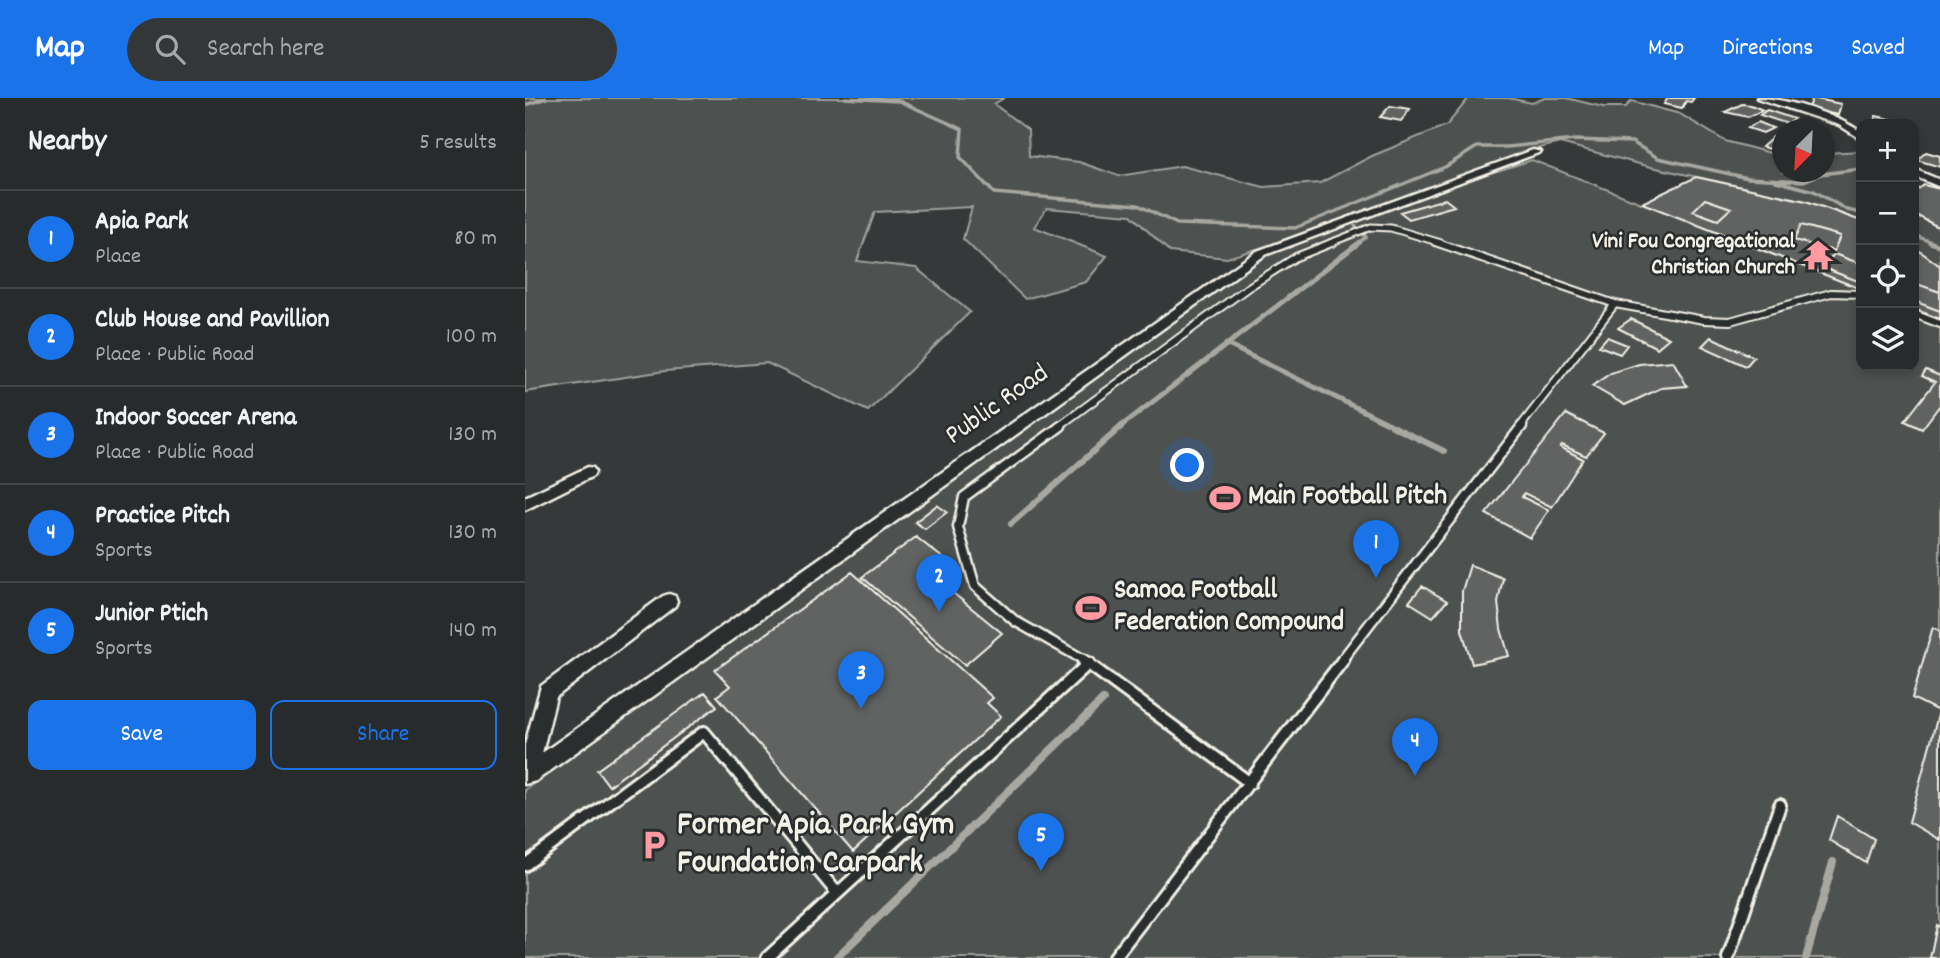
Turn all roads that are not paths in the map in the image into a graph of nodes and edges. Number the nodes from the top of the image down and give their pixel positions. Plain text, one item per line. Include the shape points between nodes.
1 (1761, 98) edge
2 (1856, 133) edge
3 (1536, 152) dead end
4 (1919, 174) edge
5 (1940, 184) edge
6 (1856, 294) edge
7 (1615, 304) junction
8 (1919, 316) edge
9 (1940, 324) edge
10 (588, 472) dead end
11 (525, 504) edge
12 (670, 601) dead end
13 (1089, 663) junction
14 (527, 775) edge
15 (1250, 783) junction
16 (1780, 805) dead end
17 (525, 865) edge
18 (837, 893) junction
19 (767, 958) edge
20 (1114, 958) edge
21 (1728, 958) edge

1 - 2 street via 1842,123
3 - 14 street, Public Road via 1261,253
4 - 5 street
6 - 7 lane via 1831,293 1730,321
7 - 13 lane via 1391,228 1362,230 1296,257 1247,288 964,498 958,527 975,586 1015,621
7 - 15 lane
8 - 9 lane
10 - 11 street
12 - 14 street, Public Road via 548,692
13 - 15 lane
13 - 18 lane
15 - 20 lane
16 - 21 lane
17 - 18 lane via 703,732
18 - 19 lane

